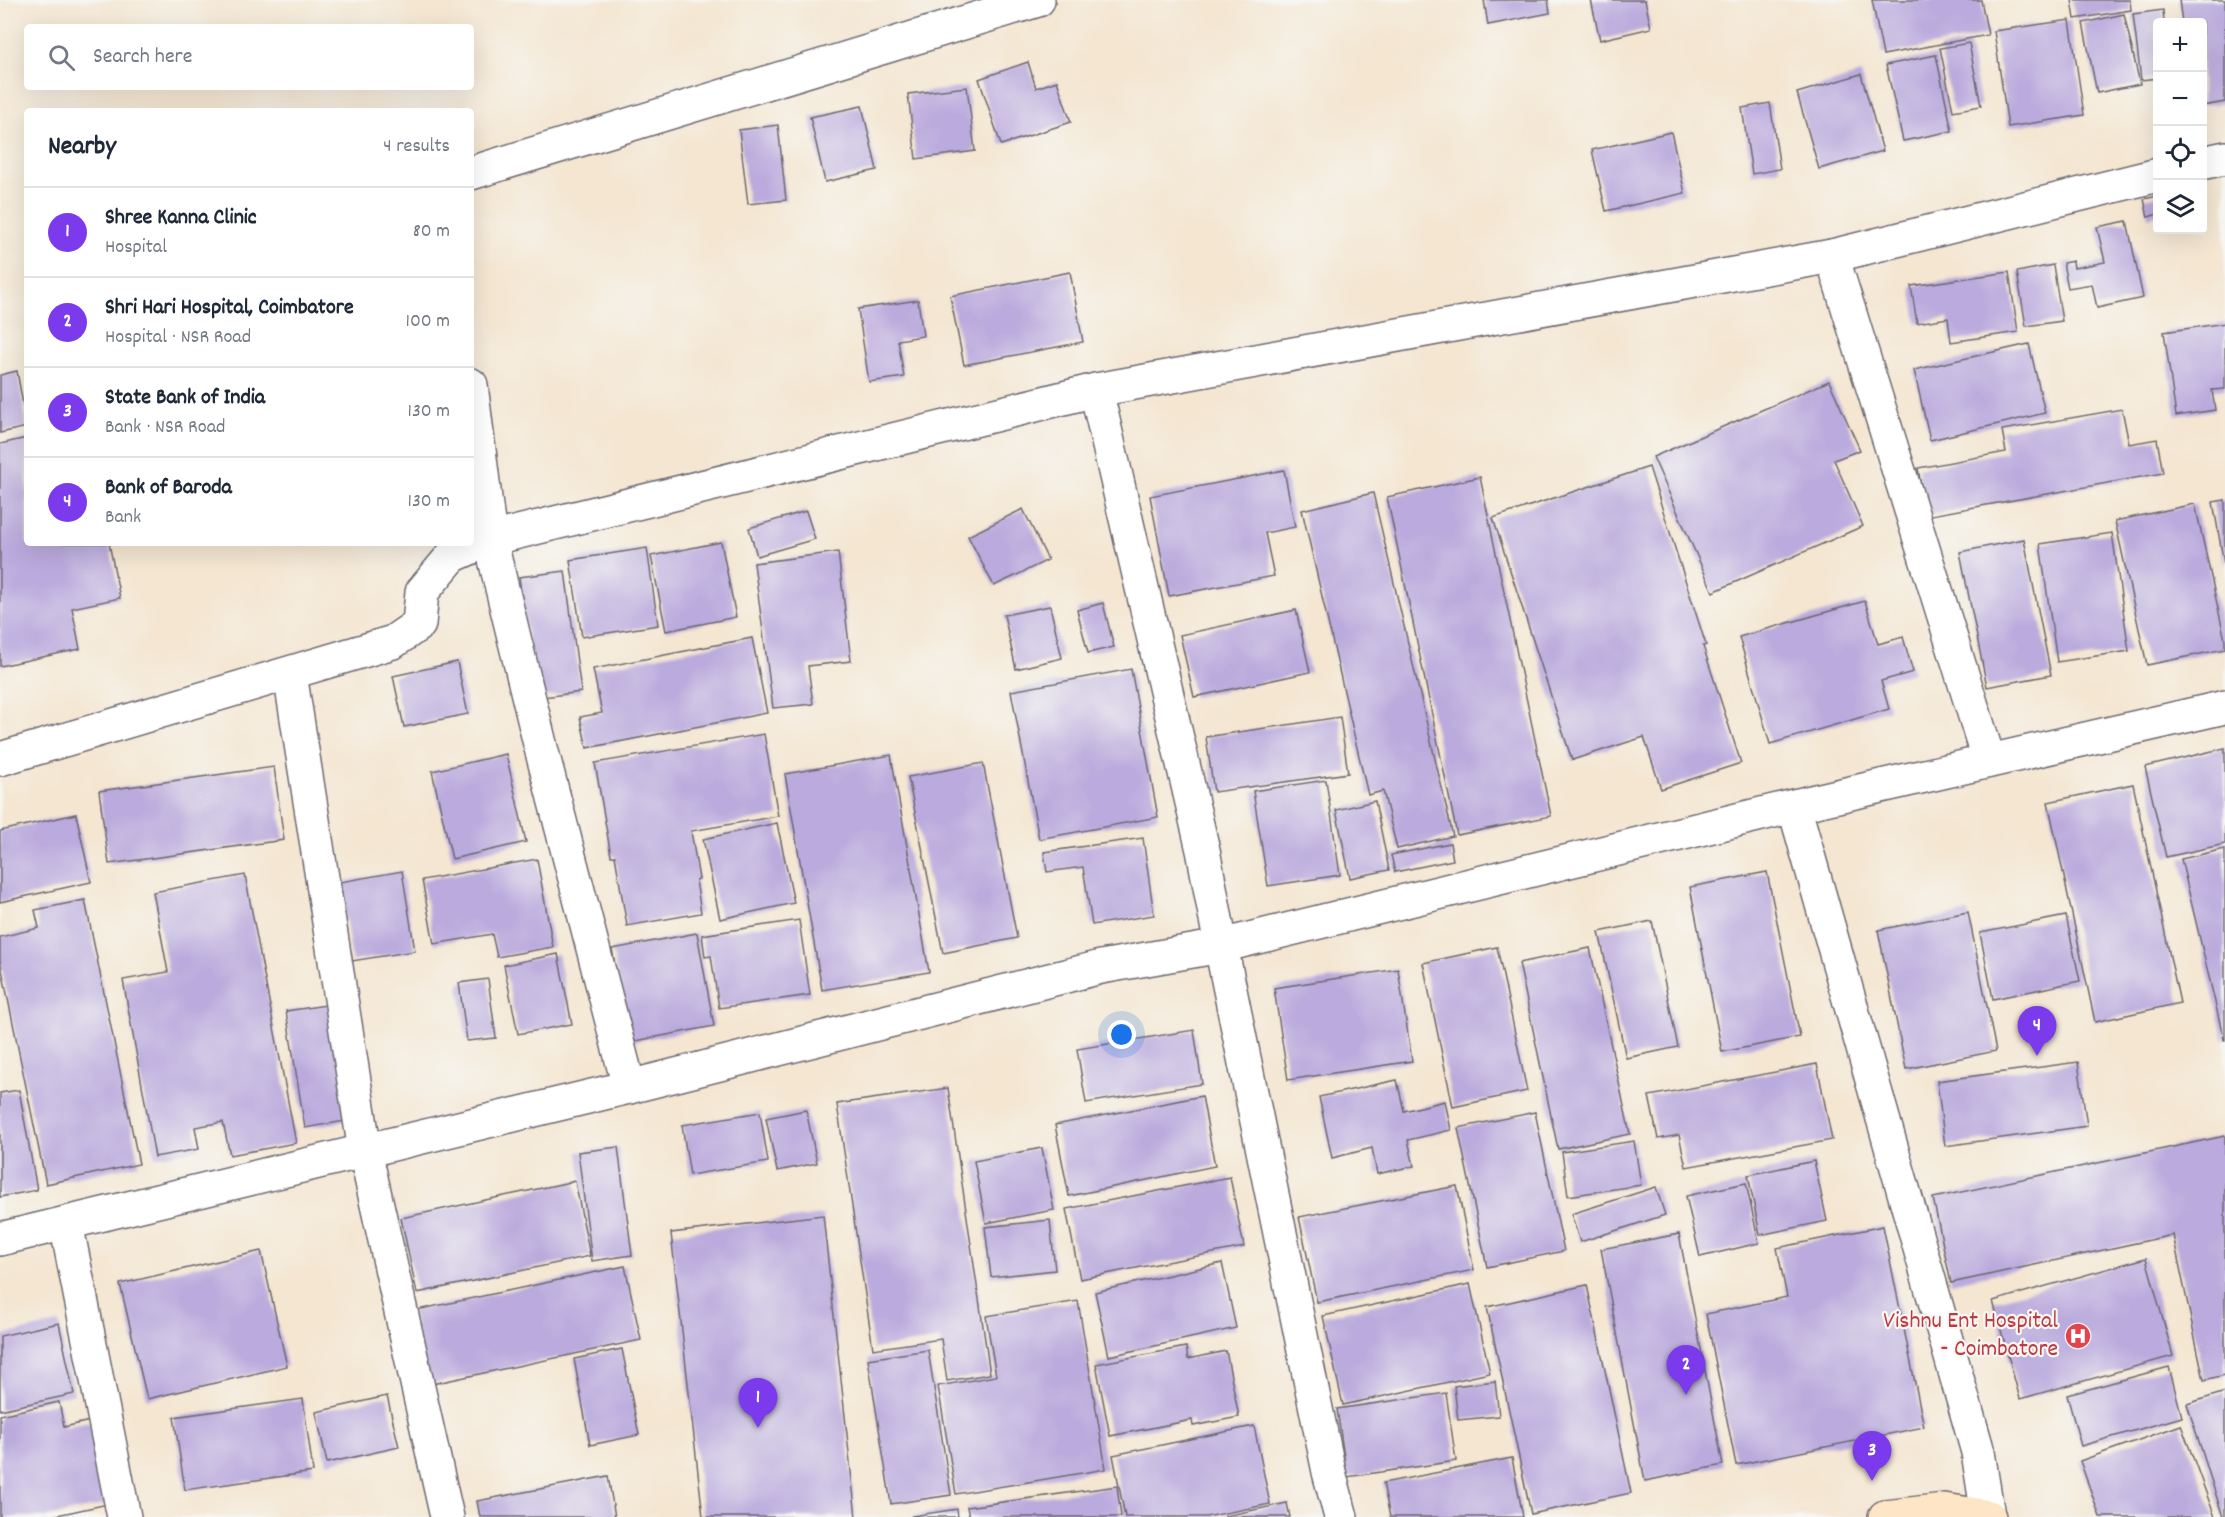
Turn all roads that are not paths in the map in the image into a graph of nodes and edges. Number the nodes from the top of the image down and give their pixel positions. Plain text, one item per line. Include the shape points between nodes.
1 (1038, 0) edge
2 (2225, 158) edge
3 (2207, 163) edge
4 (474, 172) edge
5 (2153, 176) edge
6 (1832, 256) junction
7 (1095, 390) junction
8 (474, 409) edge
9 (490, 539) junction
10 (290, 674) junction
11 (2225, 707) edge
12 (0, 759) edge
13 (1989, 761) junction
14 (1794, 806) junction
15 (1221, 946) junction
16 (629, 1087) junction
17 (365, 1151) junction
18 (66, 1223) junction
19 (0, 1239) edge
20 (124, 1517) edge
21 (447, 1517) edge
22 (1341, 1517) edge
23 (1885, 1517) edge
24 (1989, 1517) edge

1 - 4 street
2 - 3 street
5 - 6 street
6 - 7 street
6 - 13 street
7 - 9 street
7 - 15 street via 1203,850
8 - 9 street
9 - 10 street via 452,556 422,592 419,624 393,642
9 - 16 street
10 - 12 street
10 - 17 street
11 - 13 street
13 - 14 street
14 - 15 street
14 - 24 street via 1978,1452
15 - 16 street via 1101,967
15 - 22 street
16 - 17 street
17 - 18 street
17 - 21 street
18 - 19 street
18 - 20 street
23 - 24 main road via 1944,1510

